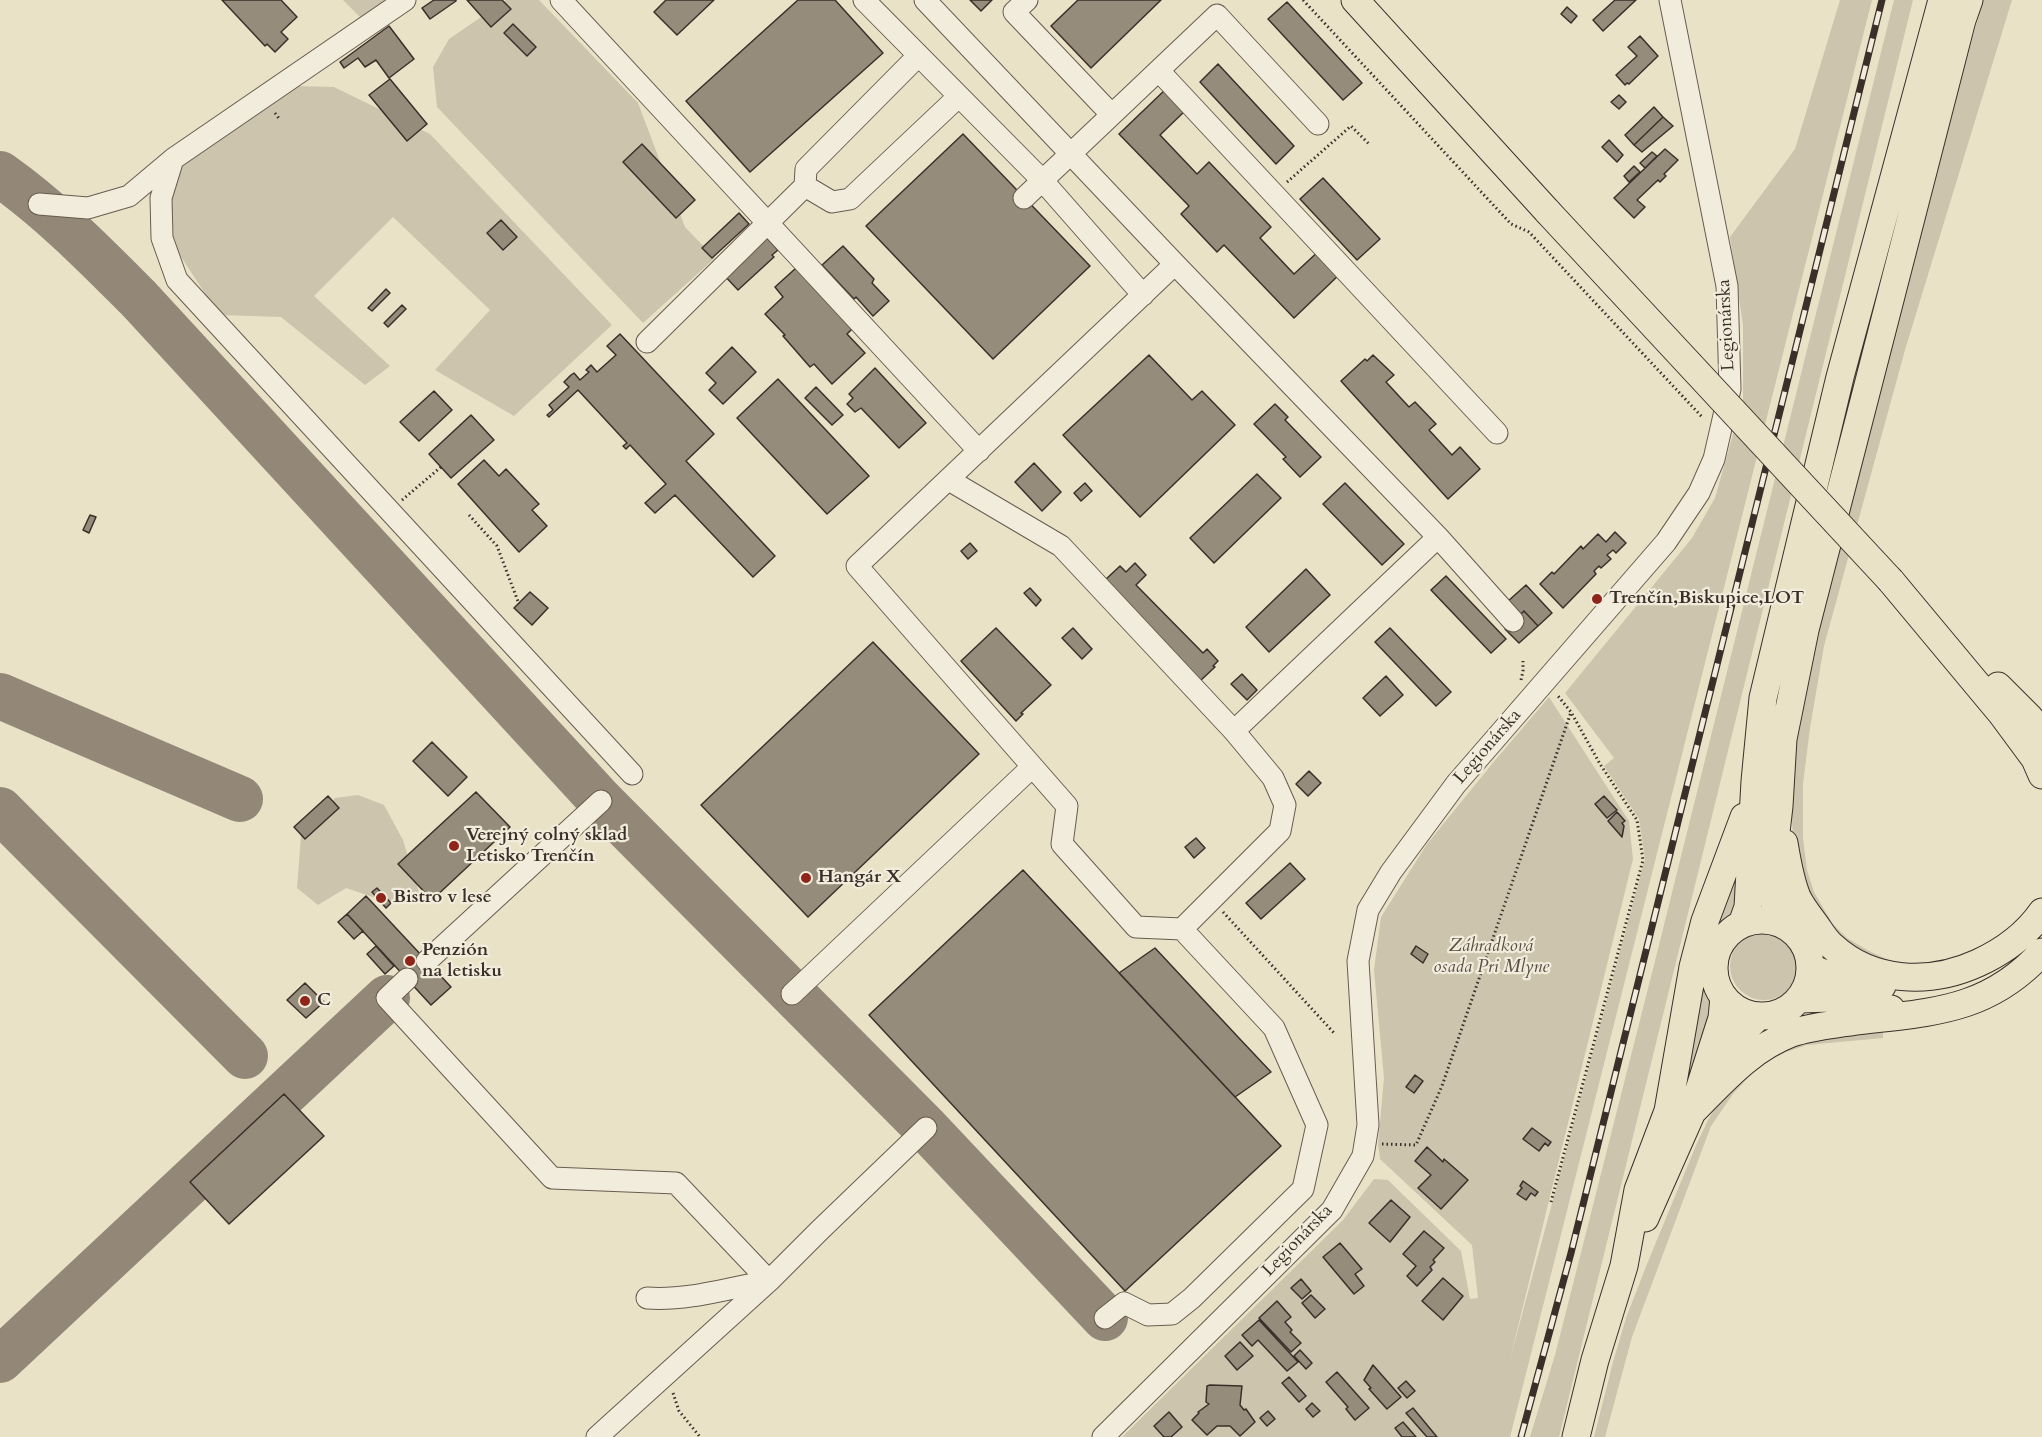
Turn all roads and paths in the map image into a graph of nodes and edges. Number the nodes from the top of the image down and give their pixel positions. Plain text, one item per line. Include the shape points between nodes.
1 (405, 0) edge
2 (561, 0) edge
3 (864, 0) edge
4 (925, 0) edge
5 (1027, 0) edge
6 (1303, 0) edge
7 (1355, 0) edge
8 (1670, 0) edge
9 (1942, 0) edge
10 (1969, 0) edge
11 (918, 56) junction
12 (1159, 71) junction
13 (958, 97) junction
14 (1112, 114) junction
15 (1318, 124) dead end
16 (1369, 144) dead end
17 (1070, 153) junction
18 (173, 159) junction
19 (1042, 180) junction
20 (805, 186) junction
21 (1275, 193) junction
22 (1024, 198) dead end
23 (39, 204) dead end
24 (767, 221) junction
25 (1175, 264) junction
26 (1143, 295) junction
27 (647, 342) dead end
28 (1497, 433) dead end
29 (1721, 437) junction
30 (979, 451) junction
31 (441, 467) dead end
32 (949, 480) junction
33 (389, 511) junction
34 (470, 515) dead end
35 (1438, 537) junction
36 (1891, 582) junction
37 (519, 604) dead end
38 (1513, 621) dead end
39 (1523, 661) dead end
40 (1547, 680) junction
41 (1520, 682) dead end
42 (1571, 712) junction
43 (1234, 731) junction
44 (2042, 733) edge
45 (1032, 767) junction
46 (632, 774) dead end
47 (2042, 775) edge
48 (1755, 781) junction
49 (601, 801) dead end
50 (1779, 806) junction
51 (1212, 899) junction
52 (2042, 912) edge
53 (2042, 916) edge
54 (1742, 924) junction
55 (1782, 924) junction
56 (1182, 929) junction
57 (2042, 952) edge
58 (427, 961) dead end
59 (1811, 968) junction
60 (407, 979) dead end
61 (792, 994) dead end
62 (1724, 997) junction
63 (1800, 999) junction
64 (1916, 1014) junction
65 (1759, 1016) junction
66 (1334, 1034) dead end
67 (1692, 1112) junction
68 (926, 1128) dead end
69 (1378, 1144) dead end
70 (1551, 1202) dead end
71 (1624, 1266) junction
72 (769, 1281) junction
73 (647, 1298) dead end
74 (1105, 1318) dead end
75 (674, 1367) junction
76 (597, 1437) edge
77 (699, 1437) edge
78 (1103, 1437) edge
79 (1576, 1437) edge

1 - 18 street
2 - 24 street
3 - 11 street
4 - 17 street
5 - 14 street via 1014,12
6 - 29 path via 1510,224 1529,232
7 - 36 main road, bridge
8 - 29 street, Legionárska via 1727,286 1730,389
9 - 48 main road via 1840,377 1763,698
10 - 50 main road via 1805,630 1783,739
11 - 13 street
11 - 20 street via 806,169
12 - 14 street
12 - 15 street via 1217,15
12 - 21 street
13 - 19 street
13 - 20 street via 850,199 832,202
14 - 17 street
16 - 21 path via 1351,126
17 - 19 street
17 - 25 street
18 - 23 street via 129,196 88,208
18 - 33 street via 161,198 162,238 177,280
19 - 22 street
19 - 26 street
20 - 24 street
21 - 28 street
24 - 27 street
24 - 30 street
25 - 26 street
25 - 35 street
26 - 30 street
29 - 40 street, Legionárska via 1699,493 1666,542
30 - 32 street
31 - 33 path
32 - 43 street via 1061,546
32 - 45 street via 857,566
33 - 46 street
34 - 37 path via 497,546
35 - 38 street
35 - 43 street
36 - 44 main road
36 - 47 main road via 2001,713
39 - 41 path
40 - 42 path
40 - 78 street, Legionárska via 1456,784 1368,910 1358,962 1368,1125 1362,1156 1332,1210
42 - 69 path via 1442,1086 1416,1145
42 - 70 path via 1636,819 1642,860
43 - 51 street via 1273,778 1285,805 1280,831
45 - 56 street via 1067,806 1062,844 1136,927
45 - 61 street
48 - 54 main road via 1748,907
48 - 71 main road via 1705,921 1668,1111 1638,1190
49 - 58 street
50 - 52 main road via 1797,898 1831,946 1877,972 1898,977 1947,975 2010,945
50 - 55 main road via 1772,867 1773,897
51 - 56 street
51 - 66 path
53 - 59 main road via 2023,943 2000,963 1945,986 1893,988
54 - 55 main road via 1762,920
54 - 62 main road via 1725,937 1715,956 1715,978
55 - 59 main road via 1803,942
56 - 74 street via 1274,1028 1317,1125 1303,1189 1192,1298 1172,1314 1148,1315 1124,1303
57 - 64 main road via 2025,971 1976,1000
59 - 63 main road
60 - 72 street via 387,998 552,1178 676,1183
62 - 65 main road via 1739,1011
62 - 67 main road via 1722,1018
63 - 64 main road via 1831,998
63 - 65 main road via 1781,1012
64 - 67 main road via 1827,1025 1765,1045 1742,1061
65 - 67 main road via 1744,1029
67 - 71 main road
68 - 72 street
71 - 79 main road
72 - 73 street via 688,1296
72 - 75 street
75 - 76 street
75 - 77 path via 672,1391 679,1411

